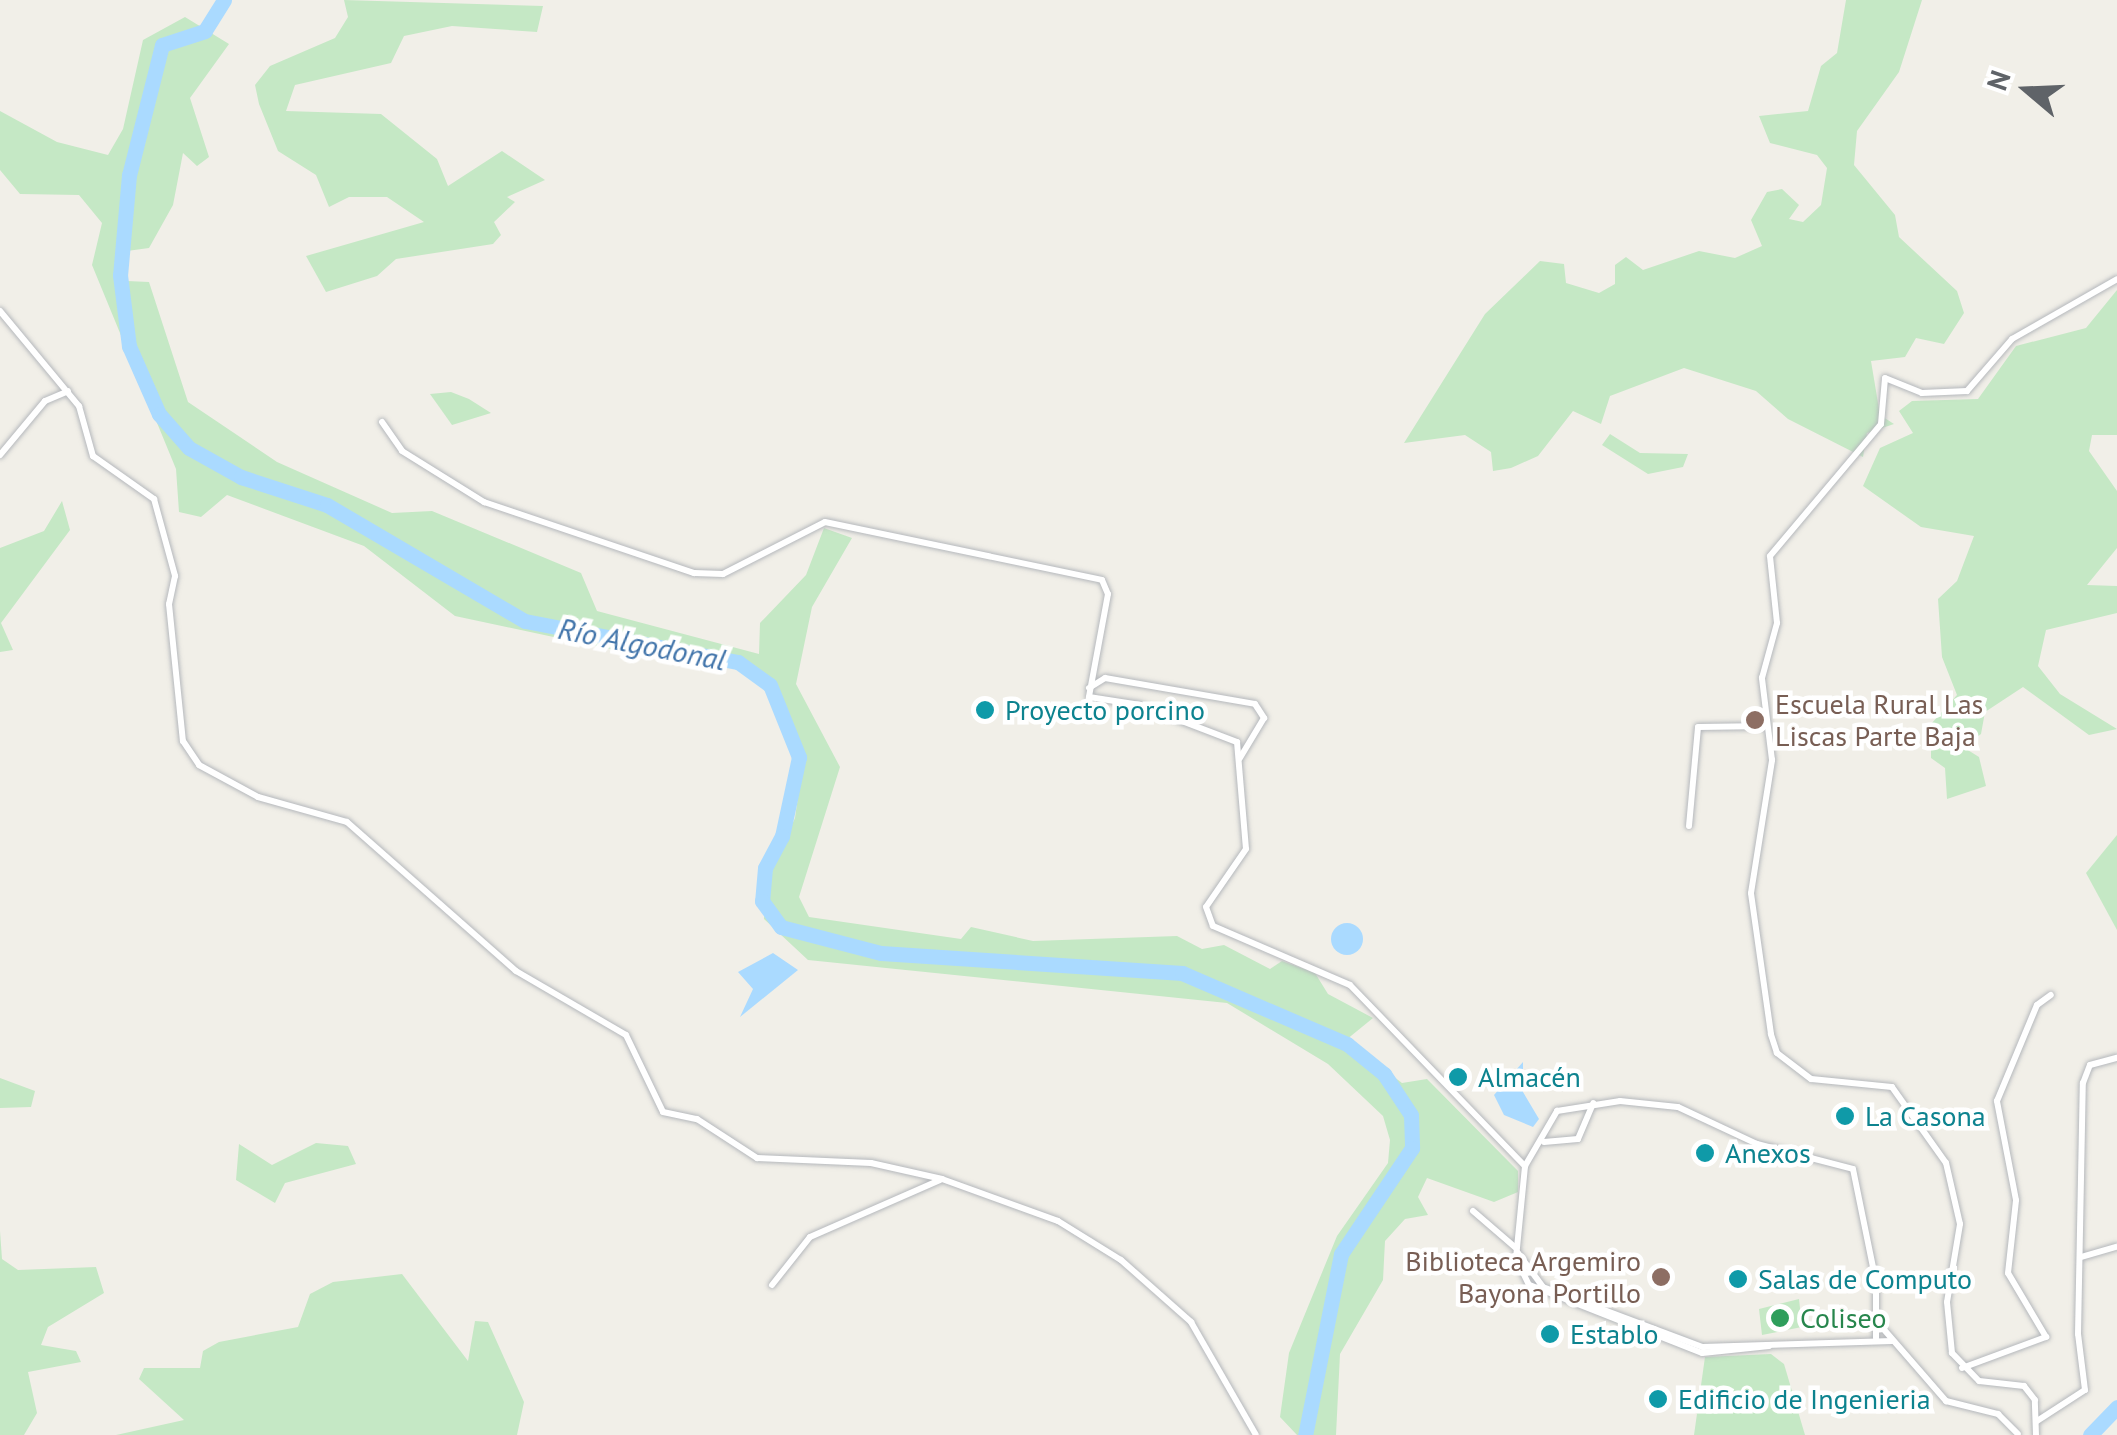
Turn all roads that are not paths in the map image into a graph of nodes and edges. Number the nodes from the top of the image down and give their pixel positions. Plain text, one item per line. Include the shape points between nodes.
1 (2117, 279) edge
2 (0, 311) edge
3 (68, 391) junction
4 (382, 422) dead end
5 (0, 455) edge
6 (1087, 690) junction
7 (1768, 726) junction
8 (1239, 759) junction
9 (1689, 826) dead end
10 (2051, 994) dead end
11 (2117, 1058) edge
12 (1593, 1103) junction
13 (1544, 1142) junction
14 (1525, 1166) junction
15 (942, 1179) junction
16 (1473, 1211) dead end
17 (2117, 1247) edge
18 (1516, 1250) junction
19 (2080, 1257) junction
20 (772, 1286) dead end
21 (1880, 1325) junction
22 (1876, 1338) junction
23 (1892, 1341) junction
24 (1961, 1368) junction
25 (2037, 1421) junction
26 (2018, 1434) edge
27 (1256, 1435) edge
28 (2035, 1435) edge

1 - 7 street via 2012,339 1967,391 1922,392 1885,378 1881,424 1770,556 1778,623 1762,678
2 - 3 street
3 - 5 street via 45,401
3 - 15 street via 93,456 142,488 160,514 176,576 169,604 183,741 199,765 258,797 347,822 516,971 626,1035 663,1112 696,1119 757,1158 871,1163
4 - 6 street via 402,451 484,502 694,574 723,574 825,522 1102,580 1108,594
6 - 8 street via 1094,702 1140,704 1229,736
6 - 8 street via 1105,678 1256,704 1264,718
7 - 9 street via 1698,727
7 - 24 street via 1772,760 1751,893 1770,1034 1778,1053 1812,1079 1892,1087 1946,1163 1960,1224 1946,1328
8 - 14 street via 1244,860 1206,907 1213,926 1350,985
10 - 24 street via 2037,1004 1997,1101 2016,1200 2008,1273 2046,1338
11 - 19 street via 2085,1072
12 - 13 street via 1557,1111
12 - 13 street via 1578,1139
12 - 21 street via 1678,1106 1758,1144 1853,1169
13 - 14 street
14 - 18 street
15 - 20 street via 810,1237
15 - 27 street via 1058,1221 1158,1290 1210,1351
16 - 18 street
17 - 19 street
18 - 22 street via 1540,1292 1676,1342 1730,1354
19 - 25 street via 2086,1390
21 - 22 street
21 - 23 street via 1894,1332
22 - 23 street
23 - 26 street via 1946,1401 1998,1414
24 - 25 street via 2024,1386
25 - 28 street
26 - 28 street

